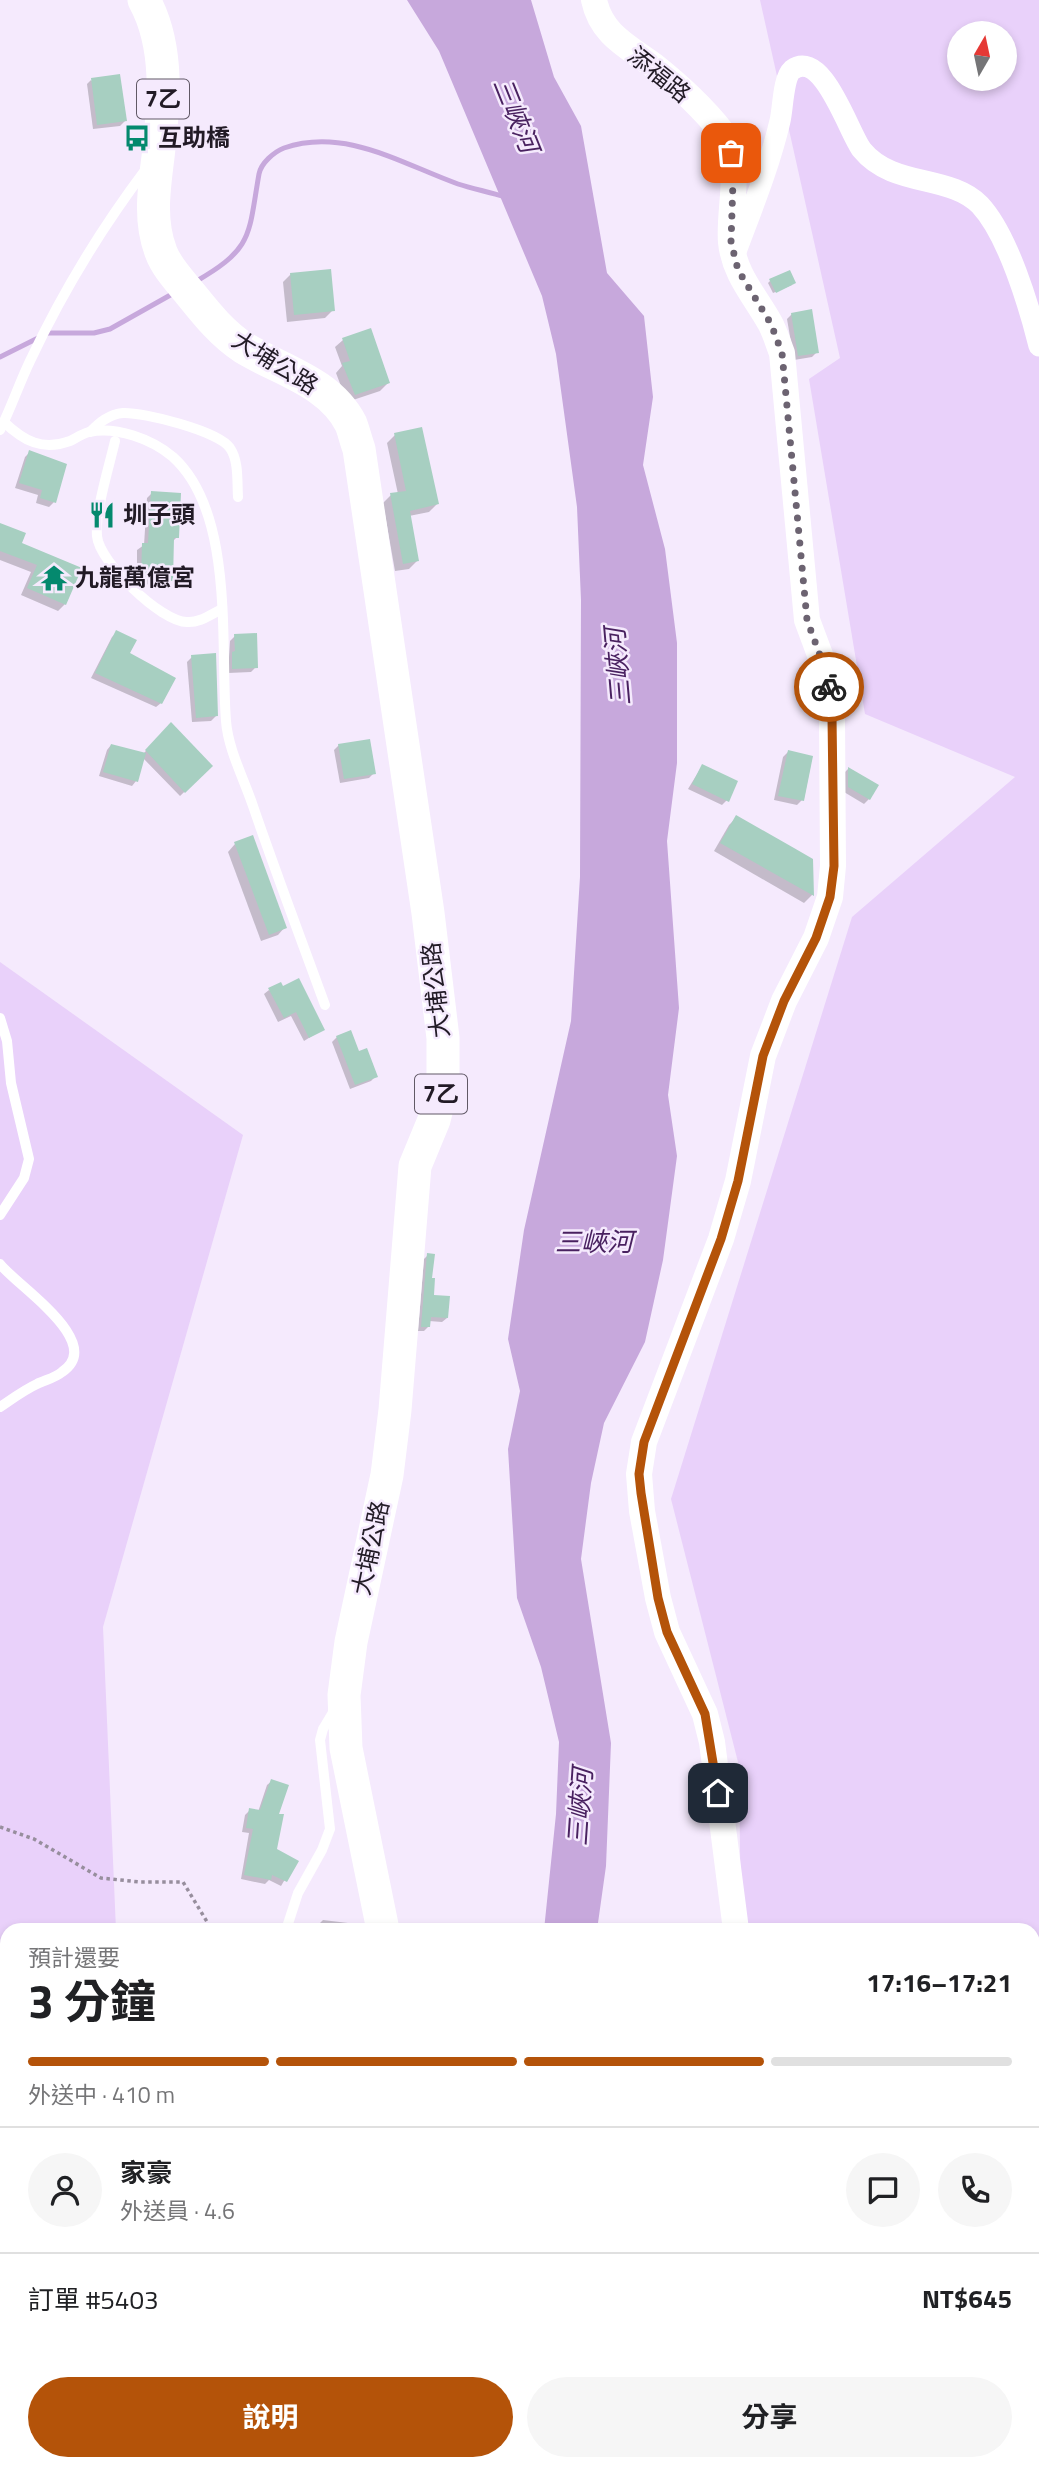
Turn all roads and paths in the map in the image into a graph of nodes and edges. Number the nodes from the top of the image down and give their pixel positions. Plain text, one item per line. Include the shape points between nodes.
1 (144, 0) edge
2 (594, 0) edge
3 (158, 153) junction
4 (734, 257) junction
5 (1039, 346) edge
6 (2, 426) edge
7 (90, 432) junction
8 (115, 441) dead end
9 (238, 497) dead end
10 (222, 608) junction
11 (326, 1005) dead end
12 (0, 1017) edge
13 (0, 1215) edge
14 (0, 1264) edge
15 (0, 1407) edge
16 (344, 1695) junction
17 (0, 1827) edge
18 (208, 1923) edge
19 (288, 1923) edge
20 (382, 1923) edge
21 (735, 1923) edge

1 - 3 main road, 7乙 via 160,50 164,93
2 - 4 street, 添福路 via 607,31 653,66 723,134 731,153
3 - 6 lane via 75,274
3 - 16 main road, 大埔公路 / 7乙 via 155,227 161,253 174,274 214,323 243,347 315,386 337,403 351,424 359,449 443,1038 443,1084 413,1179 387,1475
4 - 5 street via 764,180 788,75 794,68 806,67 819,74 836,98 854,139 875,162 895,174 962,193 979,205 994,223 1027,300
4 - 21 street, 添福路 via 782,353 807,620 829,680 834,866 830,897 816,938 763,1056 725,1227 644,1442 639,1474 642,1511 667,1632 705,1714 712,1742
6 - 7 lane via 39,446
7 - 9 lane via 122,413 211,433 232,450
7 - 10 lane via 122,432 135,437 172,456 184,469 210,522
8 - 10 lane via 97,525 101,551 124,579 174,620 188,623
10 - 11 lane via 228,731
12 - 13 lane via 29,1158 24,1178
14 - 15 lane via 67,1328 74,1346 74,1358 61,1374
16 - 19 lane via 320,1740 330,1829
16 - 20 main road, 大埔公路 / 7乙 via 345,1748
17 - 18 path via 34,1839 101,1878 183,1882

